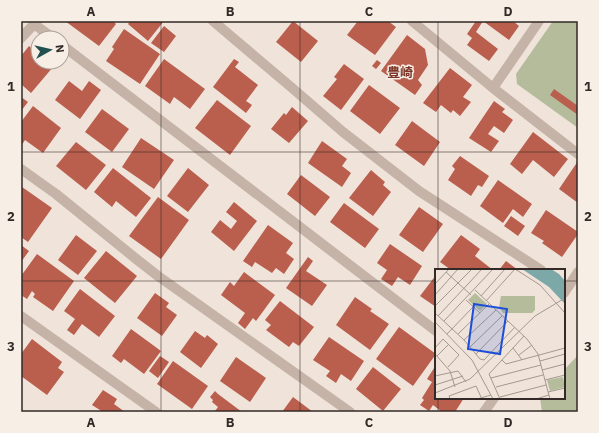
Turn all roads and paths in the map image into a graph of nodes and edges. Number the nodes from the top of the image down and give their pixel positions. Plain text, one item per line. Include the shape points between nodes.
1 (213, 21) edge
2 (412, 21) edge
3 (539, 21) edge
4 (36, 22) edge
5 (44, 30) edge
6 (21, 38) edge
7 (70, 51) edge
8 (493, 88) junction
9 (578, 154) edge
10 (21, 169) edge
11 (539, 269) edge
12 (578, 272) edge
13 (565, 289) edge
14 (21, 316) edge
15 (435, 330) edge
16 (493, 399) edge
17 (156, 412) edge
18 (350, 412) edge
19 (484, 412) edge

1 - 11 street via 343,132 420,191
2 - 8 street
3 - 8 street
4 - 5 street
4 - 6 street
7 - 15 street
8 - 9 street
10 - 18 street via 158,276
12 - 13 street
14 - 17 street
16 - 19 street

